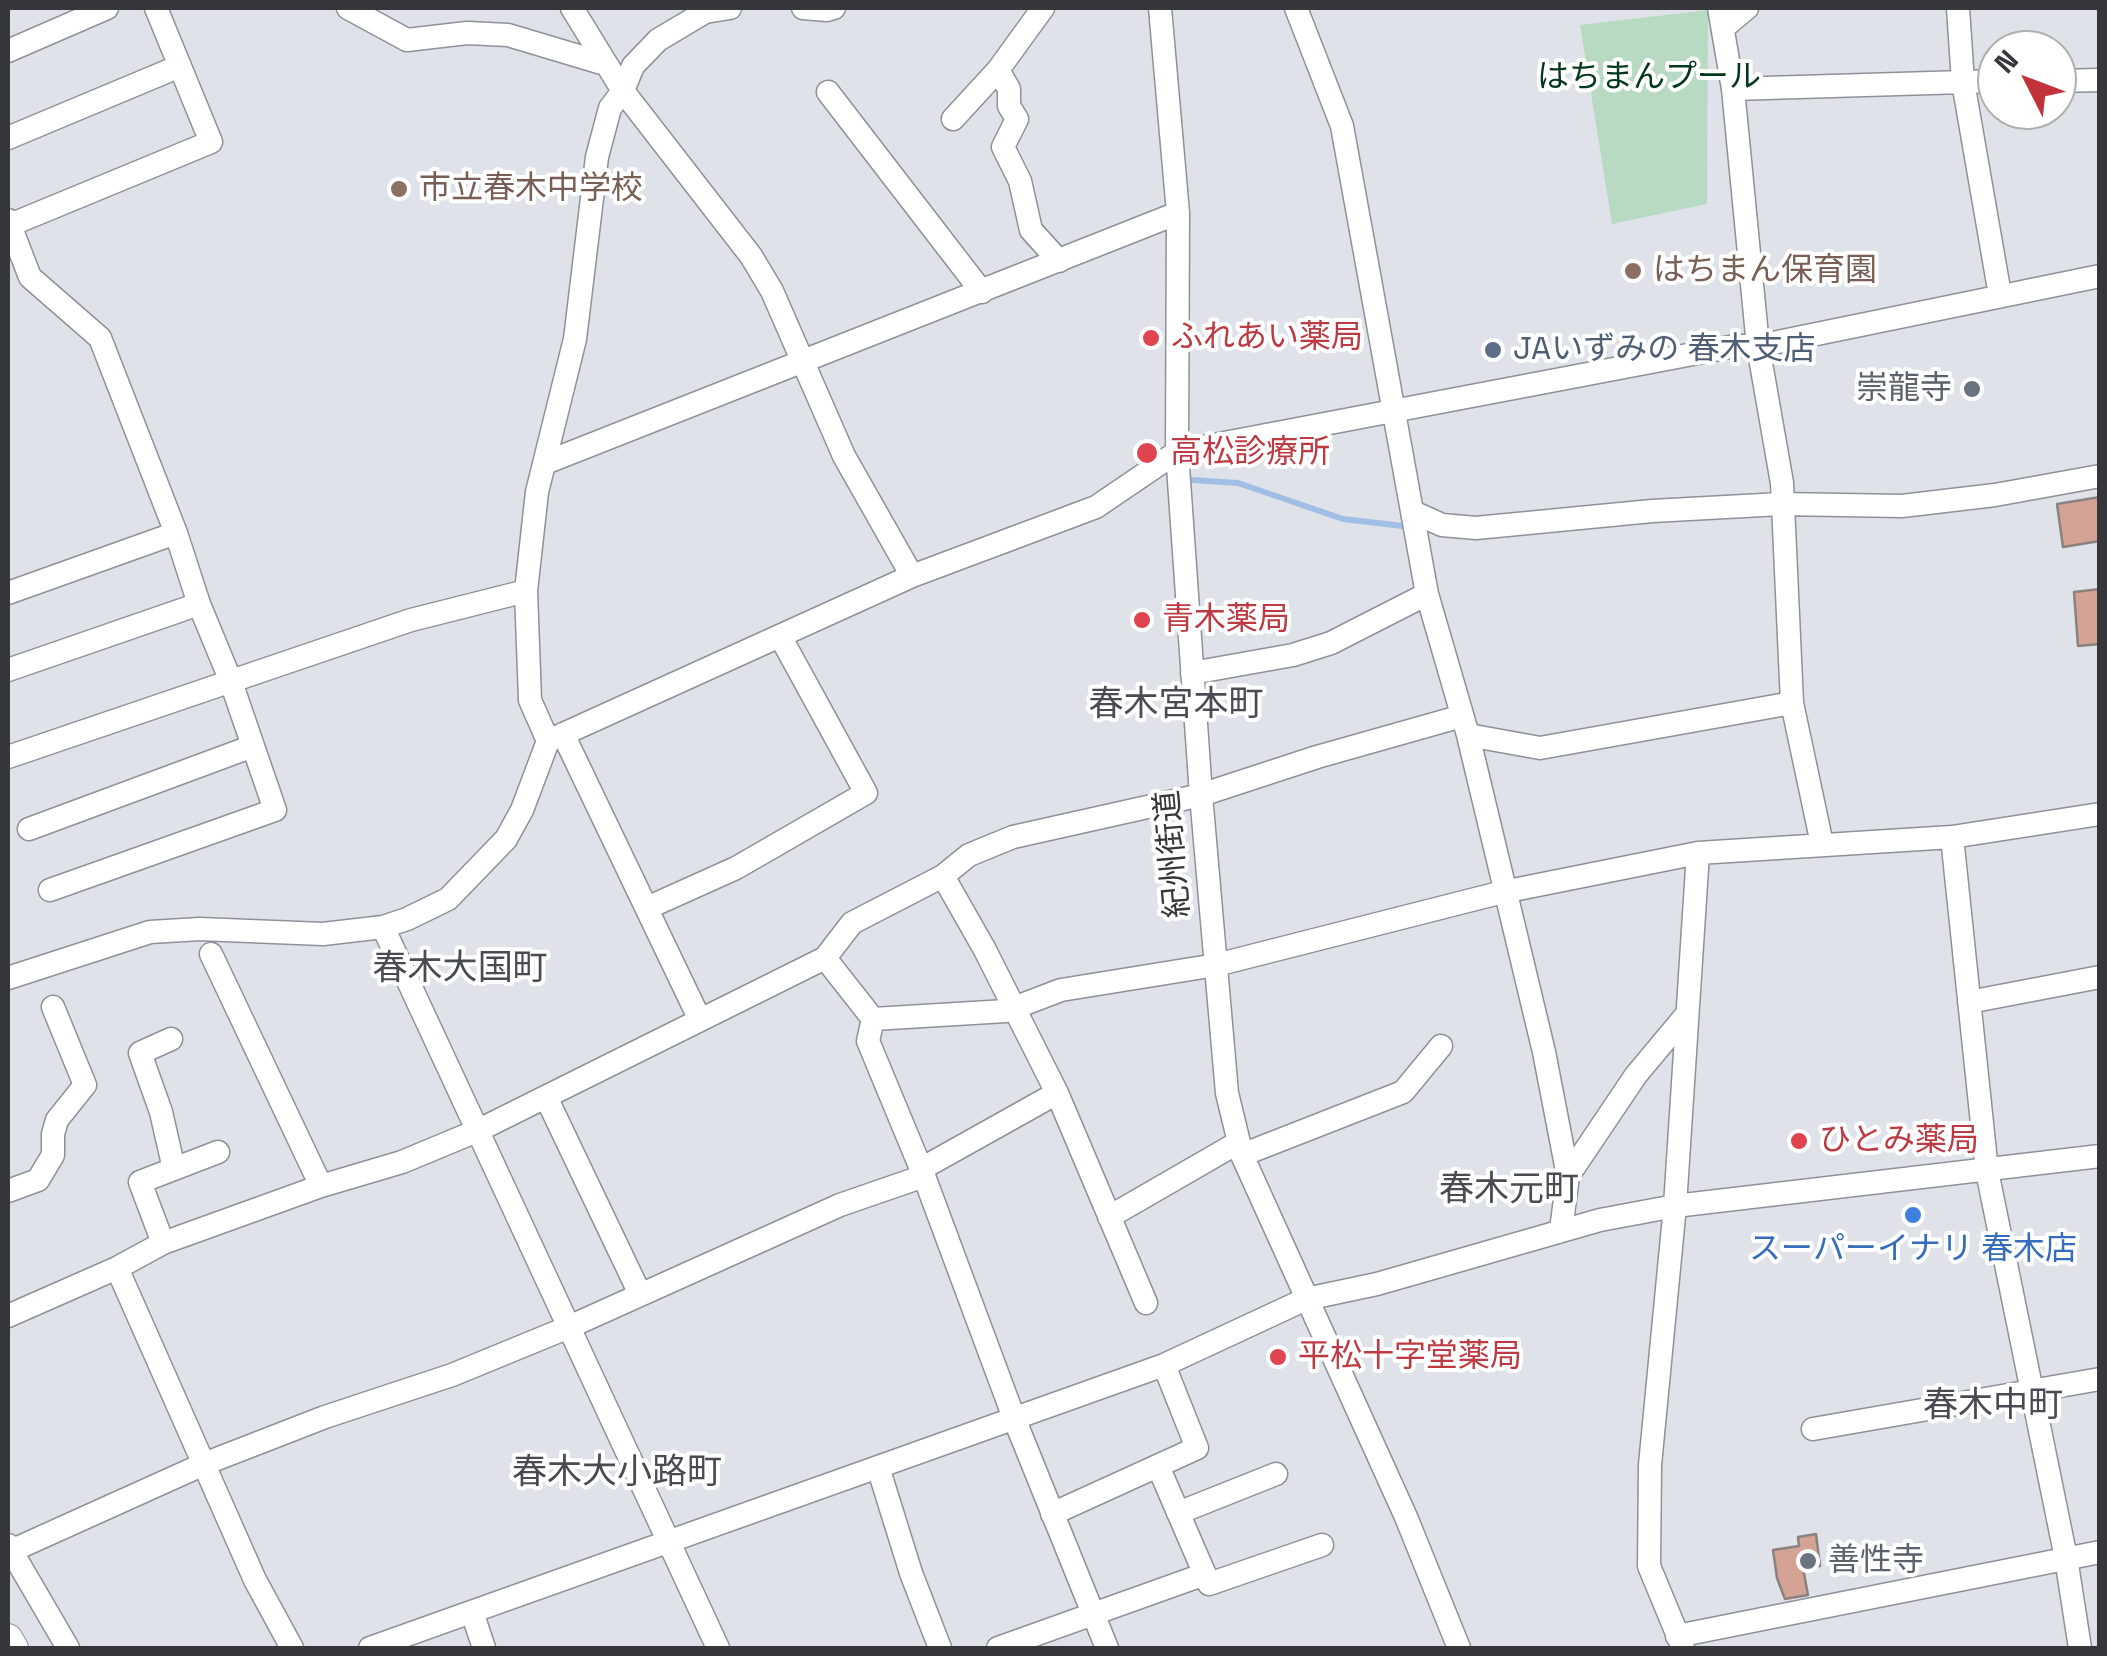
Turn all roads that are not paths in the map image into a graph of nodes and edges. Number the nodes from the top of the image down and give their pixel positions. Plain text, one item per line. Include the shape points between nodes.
1 (108, 8) edge
2 (156, 8) edge
3 (348, 8) edge
4 (572, 8) edge
5 (730, 8) edge
6 (803, 8) edge
7 (834, 8) edge
8 (1042, 8) edge
9 (1160, 8) edge
10 (1296, 8) edge
11 (1748, 8) edge
12 (1958, 8) edge
13 (1721, 18) edge
14 (8, 51) edge
15 (605, 64) junction
16 (180, 66) junction
17 (998, 70) junction
18 (1962, 82) junction
19 (1977, 82) edge
20 (623, 90) junction
21 (1733, 90) junction
22 (828, 92) dead end
23 (954, 119) dead end
24 (8, 138) edge
25 (1178, 213) junction
26 (8, 222) edge
27 (1060, 260) junction
28 (2100, 276) edge
29 (30, 277) junction
30 (8, 286) edge
31 (982, 292) junction
32 (2000, 295) junction
33 (1758, 346) junction
34 (802, 362) junction
35 (1395, 413) junction
36 (1178, 452) junction
37 (545, 463) junction
38 (2100, 476) edge
39 (1781, 504) junction
40 (1412, 512) junction
41 (176, 533) junction
42 (912, 576) junction
43 (526, 591) junction
44 (8, 593) edge
45 (1427, 594) junction
46 (199, 604) junction
47 (780, 636) junction
48 (8, 670) edge
49 (1192, 673) junction
50 (230, 679) junction
51 (1792, 703) junction
52 (1465, 726) junction
53 (556, 737) junction
54 (254, 746) junction
55 (8, 757) edge
56 (1201, 795) junction
57 (2100, 814) edge
58 (29, 829) dead end
59 (1952, 837) junction
60 (1822, 844) junction
61 (1698, 853) junction
62 (943, 876) junction
63 (50, 890) dead end
64 (1504, 892) junction
65 (647, 908) junction
66 (384, 927) junction
67 (211, 954) dead end
68 (825, 958) junction
69 (1216, 965) junction
70 (2100, 977) edge
71 (8, 978) edge
72 (1969, 1002) junction
73 (53, 1006) dead end
74 (1014, 1009) junction
75 (1687, 1014) junction
76 (873, 1019) junction
77 (700, 1020) junction
78 (171, 1039) dead end
79 (1441, 1046) dead end
80 (1057, 1093) junction
81 (546, 1096) junction
82 (479, 1130) junction
83 (1240, 1149) junction
84 (218, 1152) dead end
85 (2100, 1156) edge
86 (174, 1170) junction
87 (1987, 1171) junction
88 (923, 1173) junction
89 (1568, 1176) junction
90 (321, 1186) junction
91 (8, 1191) edge
92 (1674, 1206) junction
93 (1110, 1217) junction
94 (1561, 1230) junction
95 (163, 1243) junction
96 (117, 1268) junction
97 (640, 1294) junction
98 (1306, 1299) junction
99 (1146, 1303) dead end
100 (8, 1316) edge
101 (569, 1327) junction
102 (1164, 1366) junction
103 (2100, 1379) edge
104 (2032, 1390) junction
105 (1014, 1418) junction
106 (1813, 1430) dead end
107 (204, 1464) junction
108 (1158, 1466) junction
109 (878, 1468) junction
110 (1276, 1474) dead end
111 (1178, 1513) junction
112 (1052, 1514) junction
113 (669, 1543) junction
114 (1322, 1545) dead end
115 (9, 1548) edge
116 (2100, 1552) edge
117 (2066, 1558) junction
118 (1205, 1574) junction
119 (472, 1612) junction
120 (1094, 1616) junction
121 (8, 1638) edge
122 (412, 1641) edge
123 (1680, 1642) edge
124 (14, 1648) edge
125 (68, 1648) edge
126 (292, 1648) edge
127 (370, 1648) edge
128 (484, 1648) edge
129 (718, 1648) edge
130 (940, 1648) edge
131 (998, 1648) edge
132 (1107, 1648) edge
133 (1460, 1648) edge
134 (2080, 1648) edge

1 - 14 street
2 - 16 street
3 - 15 street via 407,40 467,32 508,35
4 - 15 street
5 - 20 street via 705,12 658,40 633,66
6 - 7 street
8 - 17 street
9 - 25 street, 紀州街道
10 - 35 street via 1342,126
11 - 13 street
12 - 18 street
13 - 21 street
15 - 20 street
16 - 24 street
16 - 26 street via 210,142
17 - 23 street
17 - 27 street via 1017,119 1002,146 1020,181 1031,230
18 - 19 street
18 - 21 street
18 - 32 street
20 - 34 street via 751,256
20 - 37 street via 610,108 597,157 575,339
21 - 33 street
22 - 31 street
25 - 27 street
25 - 36 street, 紀州街道
26 - 29 street
27 - 31 street
28 - 32 street
29 - 30 street
29 - 41 street via 100,338
31 - 34 street
32 - 33 street
33 - 35 street via 1570,375
33 - 39 street
34 - 37 street
34 - 42 street via 844,456
35 - 36 street
35 - 40 street
36 - 42 street via 1096,508
36 - 49 street, 紀州街道
37 - 43 street
38 - 39 street via 1902,506
39 - 40 street via 1476,528 1442,525
39 - 51 street
40 - 45 street
41 - 44 street
41 - 46 street
42 - 47 street
43 - 50 street
43 - 53 street via 530,700
45 - 49 street via 1293,656
45 - 52 street
46 - 48 street
46 - 50 street
47 - 53 street
47 - 65 street via 866,793 736,868
49 - 56 street, 紀州街道
50 - 54 street
50 - 55 street
51 - 52 street via 1540,748
51 - 60 street
52 - 56 street via 1317,757
52 - 64 street
53 - 65 street
53 - 66 street via 506,839 479,870 448,900
54 - 58 street
54 - 63 street via 275,810
56 - 62 street via 1013,838 969,855
56 - 69 street, 紀州街道
57 - 59 street
59 - 60 street
59 - 72 street
60 - 61 street
61 - 64 street
61 - 75 street
62 - 68 street via 852,923
62 - 74 street
64 - 69 street
64 - 89 street
65 - 77 street
66 - 71 street via 323,934 150,932
66 - 82 street
67 - 90 street
68 - 76 street
68 - 77 street
69 - 74 street via 1061,990
69 - 83 street, 紀州街道 via 1227,1093
70 - 72 street
72 - 87 street
73 - 91 street via 84,1085 57,1120 53,1155 38,1180
74 - 76 street
74 - 80 street
75 - 89 street
75 - 92 street
76 - 88 street via 868,1041
77 - 81 street
78 - 86 street via 140,1052
79 - 83 street via 1403,1092
80 - 88 street
80 - 93 street
81 - 82 street
81 - 97 street
82 - 90 street
82 - 101 street
83 - 93 street
83 - 98 street, 紀州街道
84 - 86 street
85 - 87 street
86 - 95 street via 140,1182
87 - 92 street
87 - 104 street
88 - 97 street
88 - 105 street
89 - 94 street
90 - 95 street
92 - 94 street
92 - 123 street via 1650,1465 1649,1566
93 - 99 street
94 - 98 street
95 - 96 street
96 - 100 street
96 - 107 street
97 - 101 street
98 - 102 street
98 - 133 street, 紀州街道
101 - 107 street
101 - 113 street
102 - 105 street
102 - 108 street via 1198,1448
103 - 104 street
104 - 106 street
104 - 117 street
105 - 109 street
105 - 112 street
107 - 115 street
107 - 126 street
108 - 111 street
108 - 112 street
109 - 113 street
109 - 130 street
110 - 111 street
111 - 118 street
112 - 120 street
113 - 119 street
113 - 129 street
114 - 118 street via 1209,1584
115 - 125 street
116 - 117 street
117 - 123 street
117 - 134 street
118 - 120 street
119 - 122 street
119 - 128 street
120 - 131 street
120 - 132 street
121 - 124 main road
122 - 127 street

